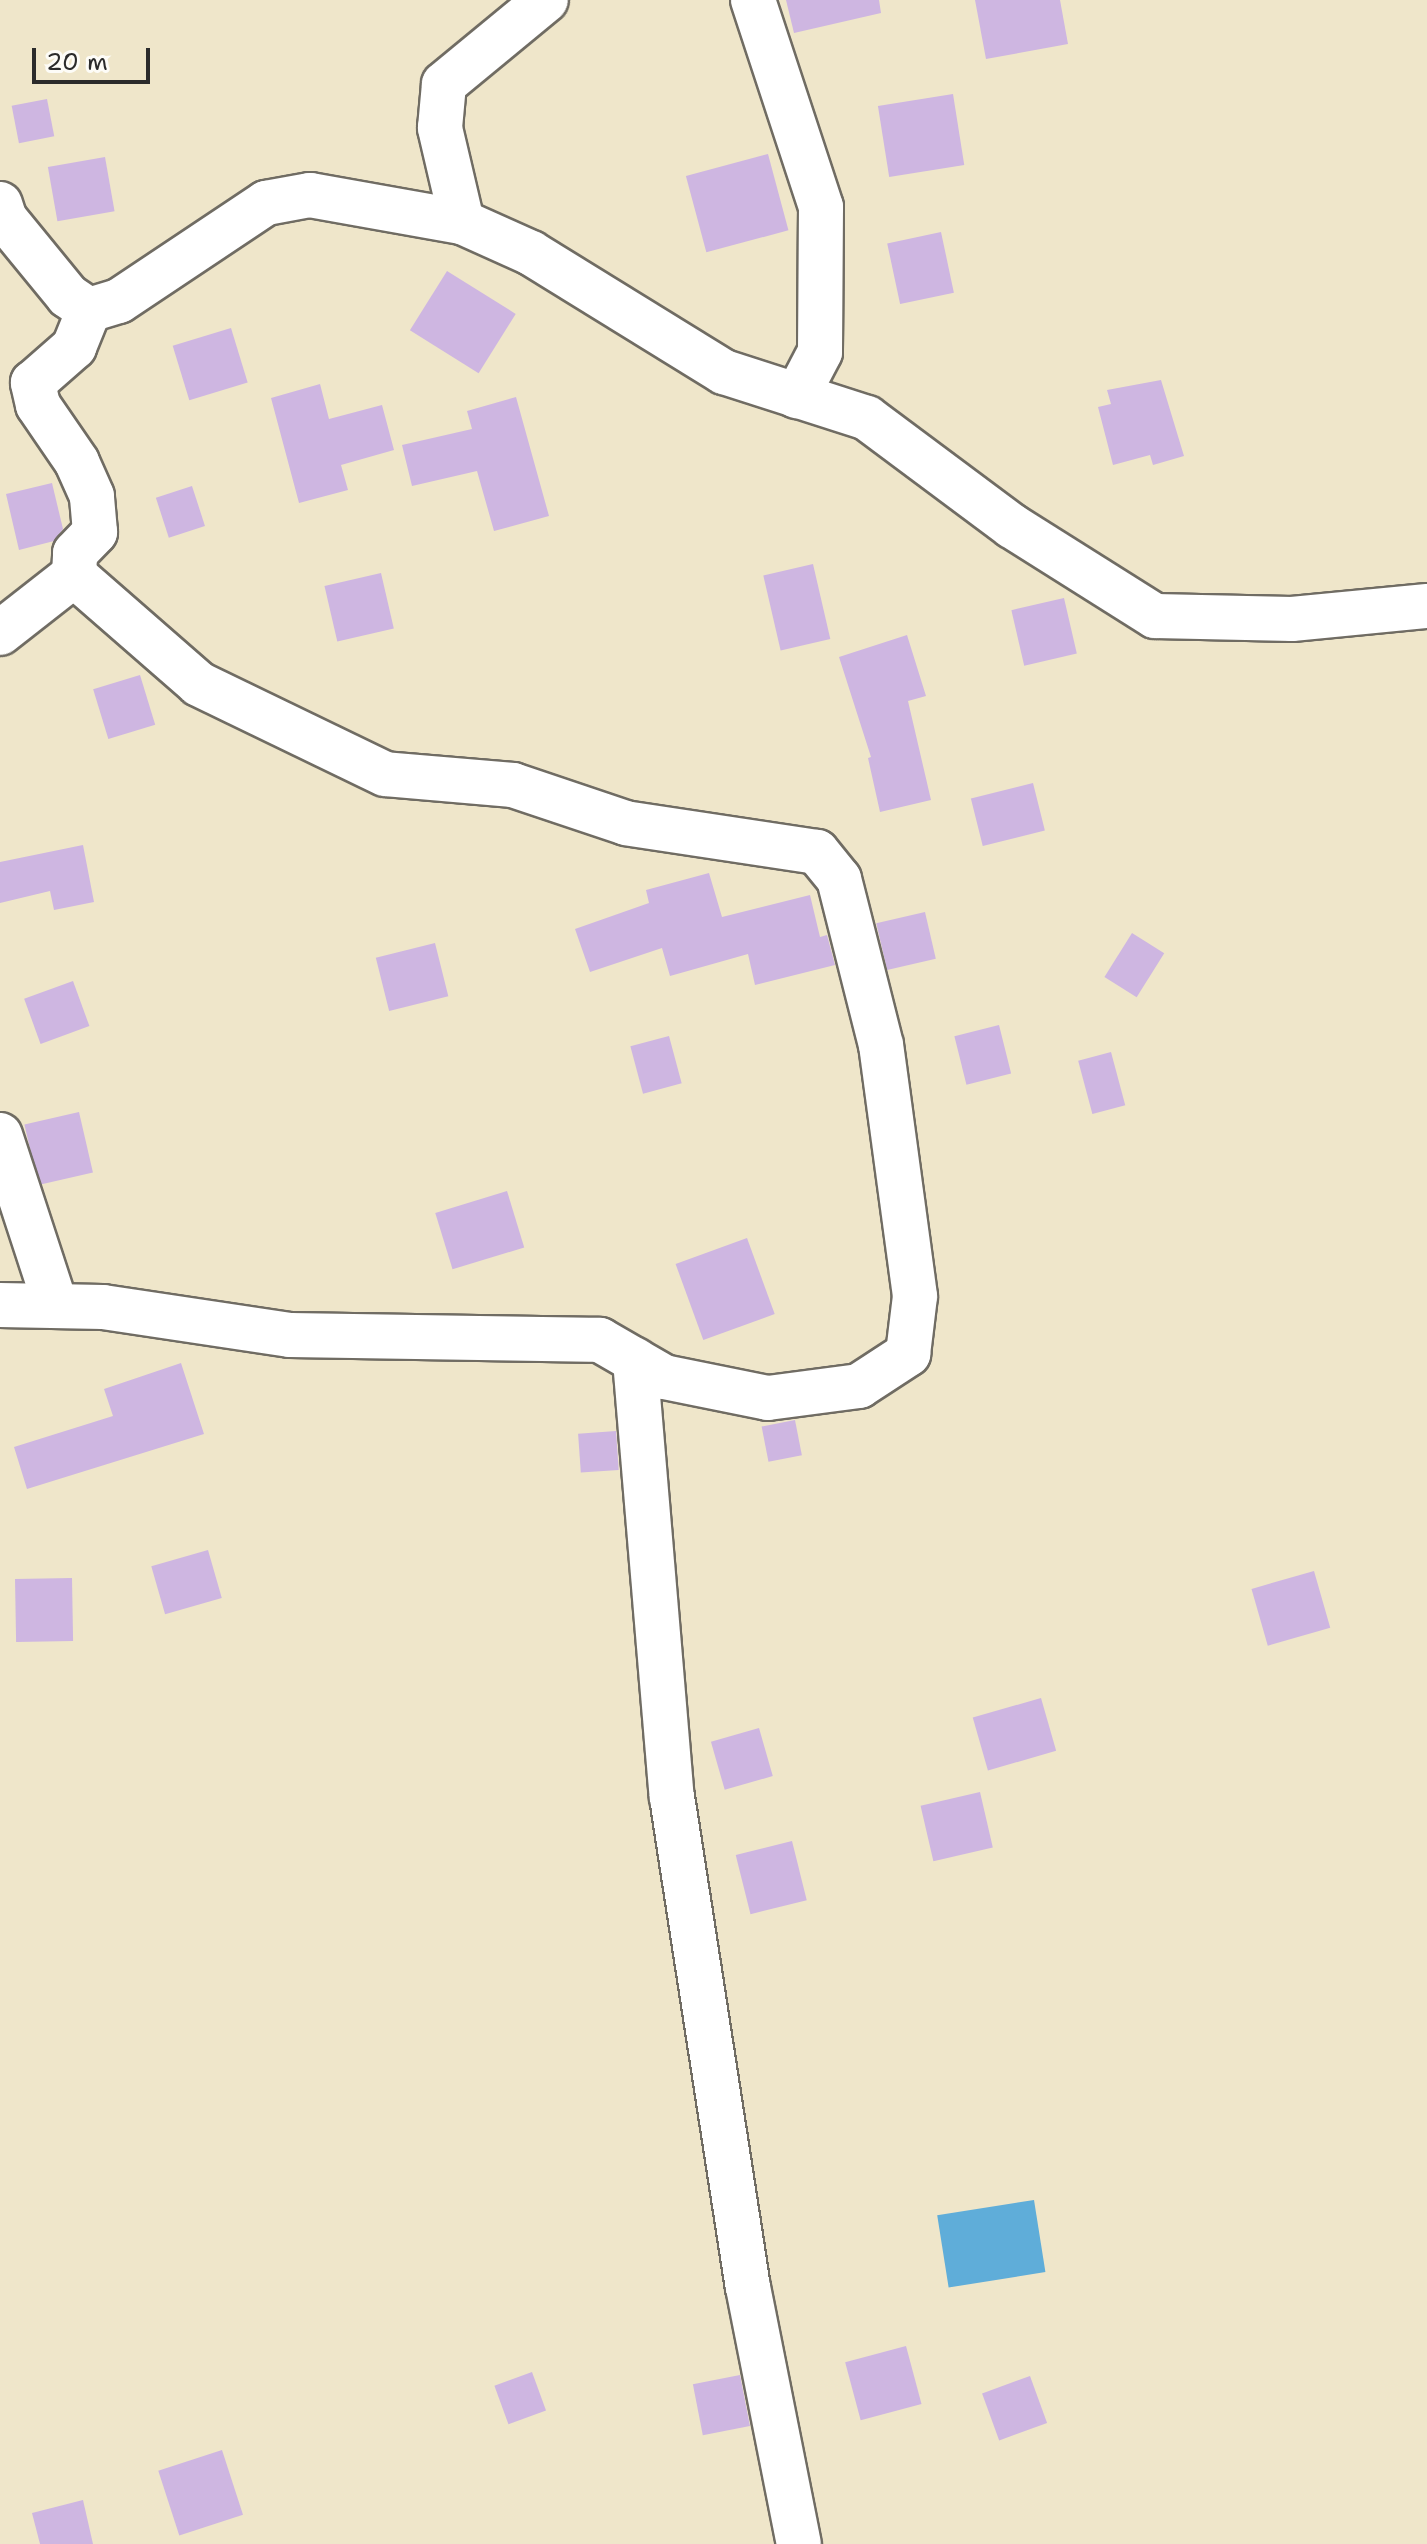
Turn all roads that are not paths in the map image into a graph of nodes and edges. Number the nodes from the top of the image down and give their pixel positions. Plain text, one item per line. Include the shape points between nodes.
1 (546, 0) edge
2 (753, 0) edge
3 (0, 204) edge
4 (462, 222) junction
5 (89, 310) junction
6 (797, 396) junction
7 (74, 575) junction
8 (1427, 606) edge
9 (0, 633) edge
10 (0, 1135) edge
11 (0, 1305) edge
12 (56, 1306) junction
13 (635, 1360) junction
14 (799, 2544) edge

1 - 4 street via 444,84 440,128
2 - 6 street via 821,207 820,352
3 - 5 street via 5,219 68,296
4 - 5 street via 310,195 266,203 119,301
4 - 6 street via 531,253 724,372
5 - 7 street via 74,347 33,383 38,405 77,462 92,496 95,532 75,553
6 - 8 street via 867,418 1012,526 1155,616 1292,619
7 - 9 street
7 - 13 street via 199,684 385,774 513,785 626,823 817,852 839,879 881,1045 901,1179 915,1296 908,1354 859,1386 768,1398 664,1377
10 - 12 street
11 - 12 street
12 - 13 street via 103,1307 290,1335 600,1340
13 - 14 street via 672,1797 748,2287

